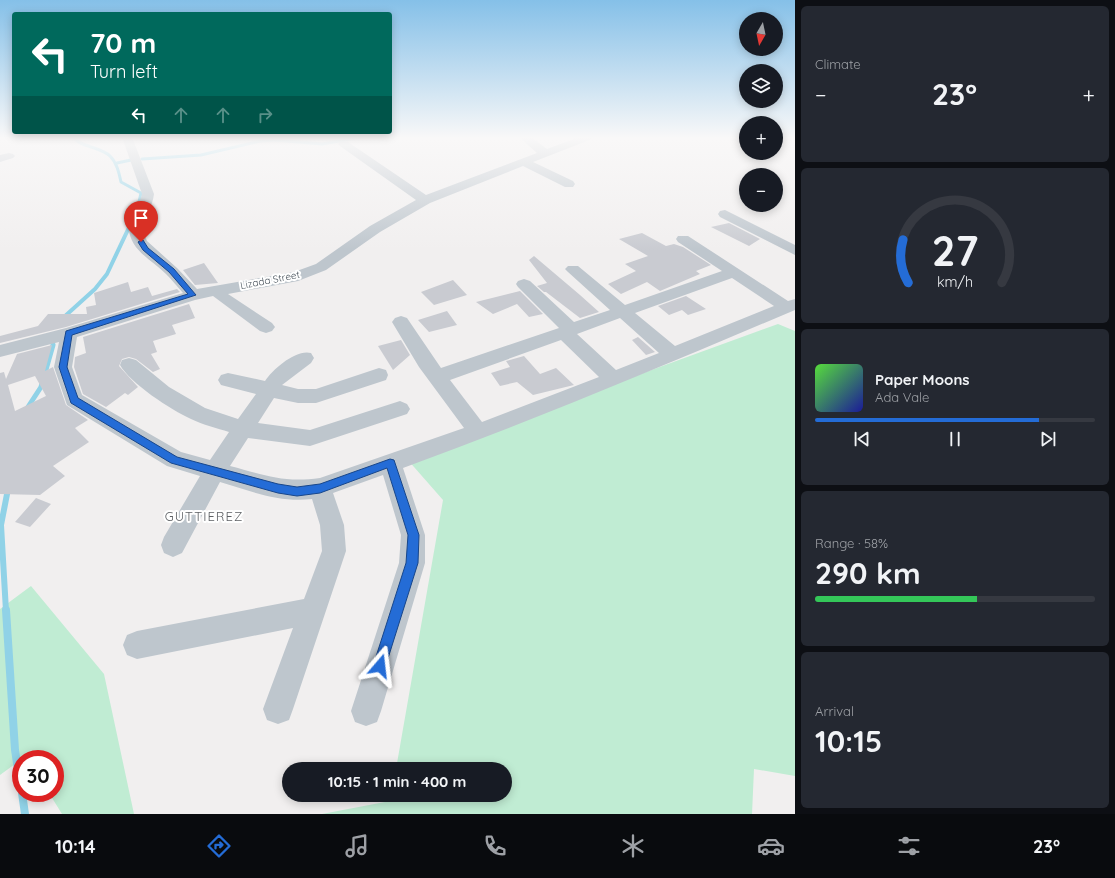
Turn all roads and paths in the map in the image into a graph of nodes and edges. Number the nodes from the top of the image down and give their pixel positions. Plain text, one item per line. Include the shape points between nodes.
1 (141, 175) edge
2 (389, 175) edge
3 (490, 175) edge
4 (550, 175) edge
5 (569, 184) dead end
6 (425, 200) junction
7 (725, 214) dead end
8 (683, 239) dead end
9 (795, 251) edge
10 (573, 269) dead end
11 (732, 273) junction
12 (524, 284) dead end
13 (217, 290) junction
14 (193, 295) junction
15 (790, 305) edge
16 (624, 312) junction
17 (401, 322) dead end
18 (266, 327) dead end
19 (568, 331) junction
20 (69, 333) junction
21 (0, 351) edge
22 (673, 355) junction
23 (305, 358) dead end
24 (129, 365) dead end
25 (379, 375) dead end
26 (437, 377) junction
27 (613, 379) junction
28 (228, 380) dead end
29 (269, 390) junction
30 (400, 409) dead end
31 (244, 429) junction
32 (478, 432) junction
33 (390, 463) junction
34 (214, 472) junction
35 (320, 488) junction
36 (172, 546) dead end
37 (313, 611) junction
38 (137, 645) dead end
39 (278, 709) dead end
40 (366, 711) dead end

1 - 14 street via 148,200 137,221 137,235 145,249 172,270
2 - 6 street
3 - 6 street, Lizada Street
4 - 5 street
6 - 13 street, Lizada Street via 375,229 321,267 298,276
7 - 9 street
8 - 11 street
10 - 16 street
11 - 15 street
11 - 16 street
12 - 19 street
13 - 14 street, Lizada Street
13 - 18 street via 221,296
14 - 20 street, Lizada Street
15 - 22 street
16 - 19 street
16 - 22 street
17 - 26 street
19 - 26 street
19 - 27 street
20 - 21 street, Lizada Street
20 - 34 street via 63,367 74,400 175,460
22 - 27 street
23 - 29 street via 277,378
24 - 31 street via 162,392 198,414
25 - 29 street via 316,396 298,396
26 - 32 street
27 - 32 street
28 - 29 street
29 - 31 street
30 - 31 street via 310,438
31 - 34 street
32 - 33 street
33 - 35 street
33 - 40 street via 413,535 412,563
34 - 35 street via 278,489 297,491
34 - 36 street
35 - 37 street via 332,525 334,552
37 - 38 street
37 - 39 street

